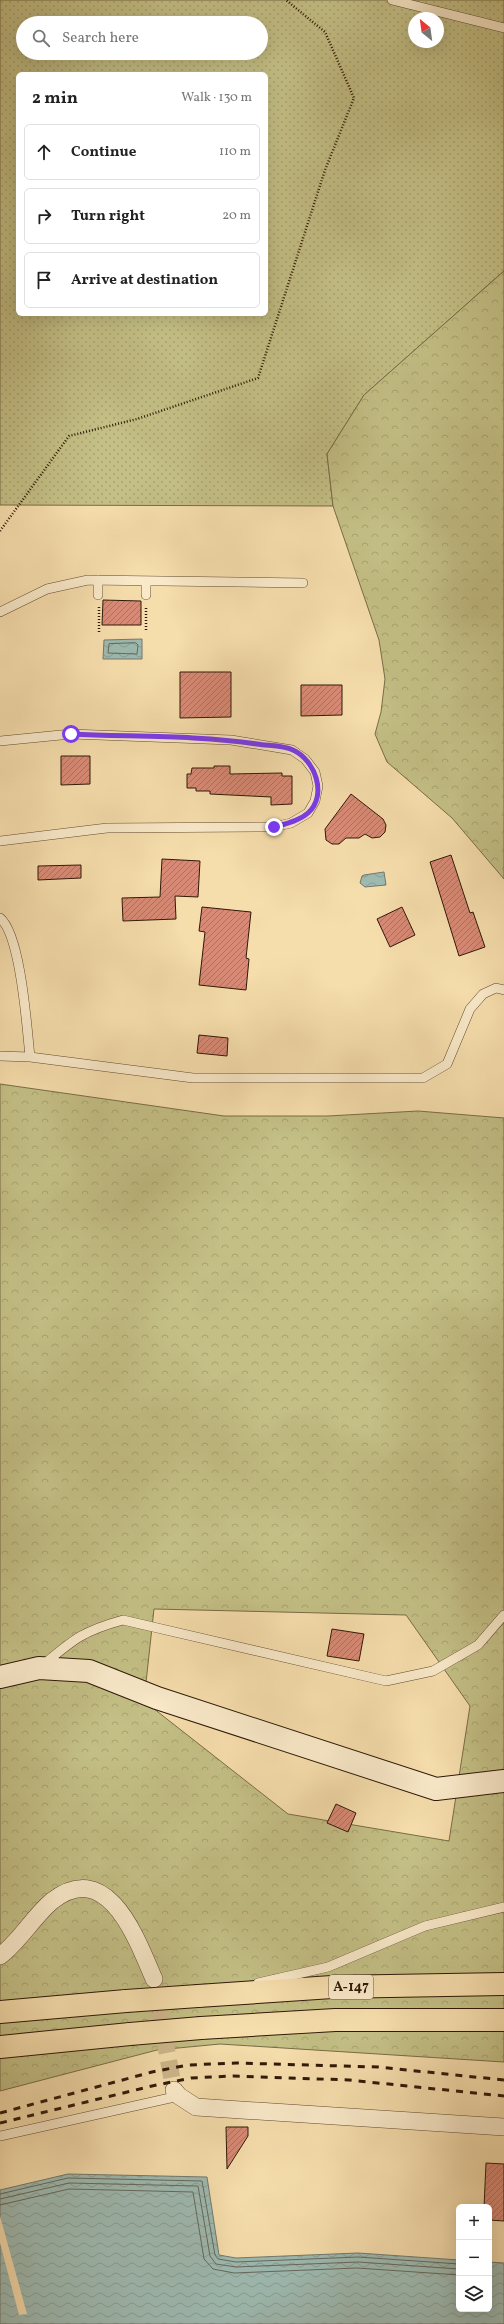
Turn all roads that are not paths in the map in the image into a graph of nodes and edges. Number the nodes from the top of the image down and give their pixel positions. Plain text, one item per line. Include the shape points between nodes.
1 (392, 0) edge
2 (504, 28) edge
3 (98, 580) junction
4 (146, 581) junction
5 (303, 583) dead end
6 (98, 595) road end
7 (146, 595) road end
8 (0, 612) edge
9 (0, 741) edge
10 (0, 841) edge
11 (0, 918) edge
12 (504, 990) edge
13 (0, 1056) edge
14 (30, 1057) junction
15 (504, 1615) edge
16 (39, 1668) junction
17 (0, 1677) edge
18 (504, 1781) edge
19 (504, 1907) edge
20 (0, 1956) edge
21 (154, 1979) tunnel mouth
22 (504, 1984) edge
23 (198, 1996) junction
24 (0, 2012) edge
25 (504, 2020) edge
26 (0, 2047) edge
27 (176, 2093) joint
28 (504, 2128) edge
29 (0, 2136) edge

1 - 2 lane
3 - 4 lane
3 - 6 lane
3 - 8 lane via 47,589
4 - 5 lane
4 - 7 lane
9 - 10 lane via 71,734 238,741 292,750 305,759 315,772 318,786 315,801 308,813 274,827 107,828
11 - 14 lane via 8,930 22,983
12 - 14 lane via 496,988 483,994 470,1009 447,1064 423,1078 193,1078
13 - 14 lane
15 - 16 lane via 478,1645 433,1671 386,1681 123,1620 78,1636
16 - 17 street
16 - 18 street via 89,1671 157,1698 436,1789
19 - 23 lane via 425,1926 328,1967
20 - 21 street via 53,1901 70,1891 92,1888 106,1895 120,1912 137,1941
22 - 23 highway, А-147 via 332,1987
23 - 24 highway, А-147, bridge
25 - 26 highway, А-147, bridge via 335,2020 201,2028
27 - 28 street via 196,2107
27 - 29 lane

